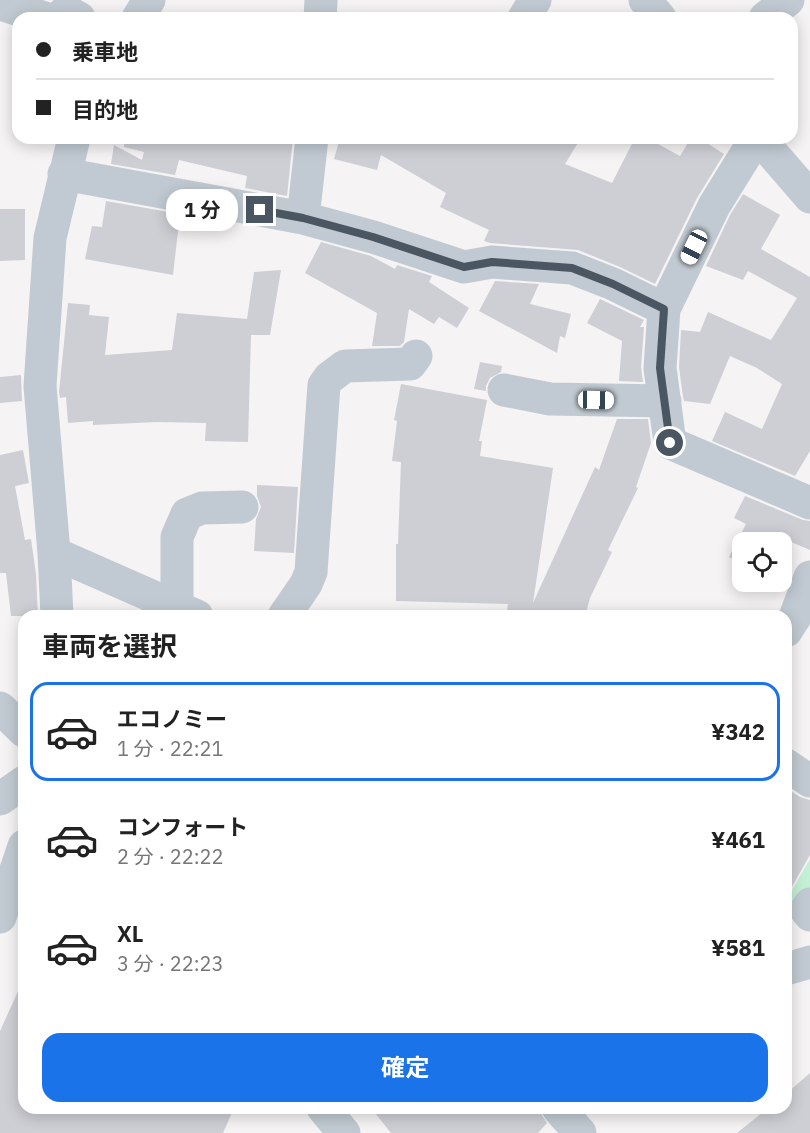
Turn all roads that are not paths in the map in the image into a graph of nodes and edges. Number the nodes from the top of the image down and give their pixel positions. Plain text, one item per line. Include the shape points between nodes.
1 (645, 0) edge
2 (788, 0) edge
3 (0, 4) edge
4 (26, 12) edge
5 (655, 12) edge
6 (773, 12) edge
7 (72, 144) edge
8 (311, 144) edge
9 (754, 144) edge
10 (763, 144) edge
11 (64, 174) junction
12 (810, 197) edge
13 (303, 218) junction
14 (664, 309) junction
15 (416, 356) dead end
16 (504, 390) dead end
17 (665, 400) junction
18 (810, 503) edge
19 (242, 507) dead end
20 (54, 553) junction
21 (810, 577) edge
22 (57, 610) edge
23 (182, 610) edge
24 (187, 610) edge
25 (288, 610) edge
26 (797, 625) edge
27 (0, 708) edge
28 (18, 725) edge
29 (792, 769) edge
30 (810, 781) edge
31 (18, 786) edge
32 (0, 799) edge
33 (18, 864) edge
34 (810, 904) edge
35 (810, 915) edge
36 (0, 917) edge
37 (810, 962) edge
38 (792, 967) edge
39 (328, 1114) edge
40 (563, 1114) edge
41 (344, 1133) edge
42 (580, 1133) edge

1 - 5 street
2 - 6 street
3 - 4 street
7 - 11 street
8 - 13 street
9 - 14 street via 714,206
10 - 12 street
11 - 13 street
11 - 20 street via 50,237 40,386
13 - 14 street via 464,267 492,262 572,268
14 - 17 street via 660,368
15 - 25 street via 410,364 345,366 324,386 311,572
16 - 17 street via 550,399
17 - 18 street via 670,443
19 - 24 street via 202,508 187,514 177,537
20 - 22 street
20 - 23 street
21 - 26 street
27 - 28 street
29 - 30 street
31 - 32 street
33 - 36 street
34 - 35 street via 806,910
37 - 38 street
39 - 41 street
40 - 42 street

